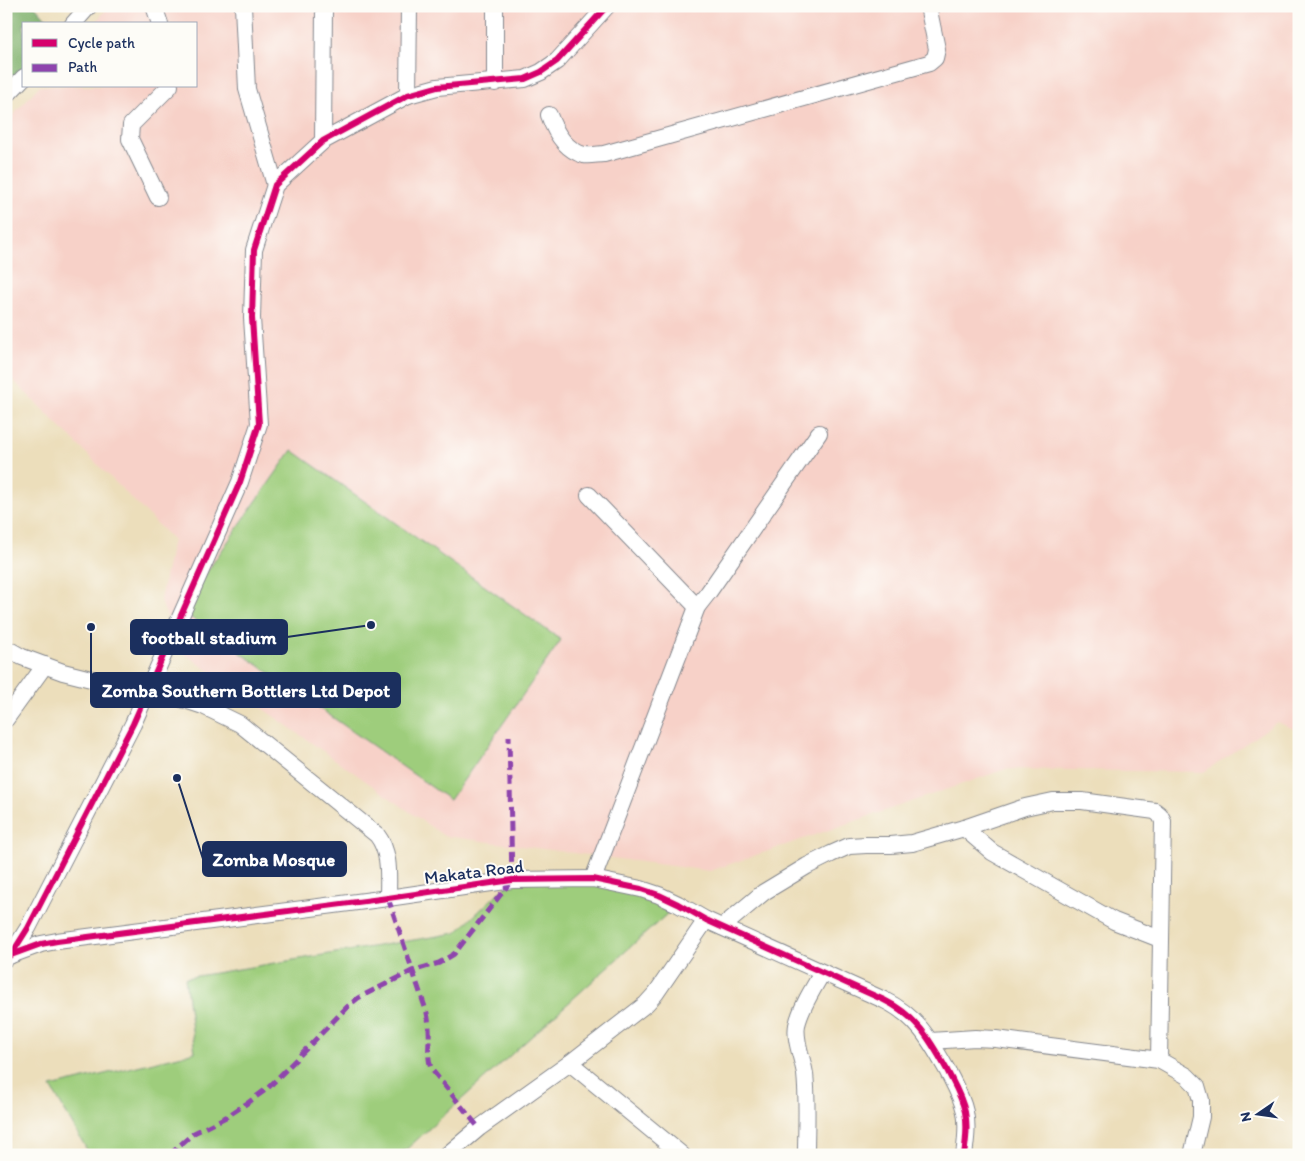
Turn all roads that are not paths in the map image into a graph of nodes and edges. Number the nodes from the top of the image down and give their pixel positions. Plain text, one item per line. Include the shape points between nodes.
1 (89, 6) edge
2 (154, 6) edge
3 (243, 6) edge
4 (324, 6) edge
5 (409, 6) edge
6 (495, 6) edge
7 (607, 6) edge
8 (928, 6) edge
9 (75, 22) edge
10 (159, 22) edge
11 (22, 79) edge
12 (495, 83) junction
13 (168, 88) edge
14 (408, 95) junction
15 (6, 96) edge
16 (549, 115) dead end
17 (323, 142) junction
18 (275, 185) junction
19 (158, 197) dead end
20 (819, 433) dead end
21 (589, 495) dead end
22 (697, 607) junction
23 (6, 648) edge
24 (45, 665) junction
25 (147, 693) junction
26 (6, 719) edge
27 (964, 828) junction
28 (593, 879) junction
29 (388, 898) junction
30 (706, 920) junction
31 (722, 927) junction
32 (1160, 938) junction
33 (9, 956) edge
34 (822, 973) junction
35 (931, 1041) junction
36 (1159, 1060) junction
37 (570, 1063) junction
38 (448, 1155) edge
39 (682, 1155) edge
40 (806, 1155) edge
41 (964, 1155) edge
42 (1192, 1155) edge

1 - 9 street
2 - 10 street
3 - 18 street via 247,89
4 - 17 street
5 - 14 street
6 - 12 street
7 - 12 street via 557,61 541,72 525,79
8 - 16 street via 937,49 929,64 604,154 584,155 572,148 561,140
11 - 15 street
12 - 14 street via 437,87
13 - 19 street via 131,125 130,139
14 - 17 street
17 - 18 street
18 - 25 street via 254,250 252,318 259,424 240,482
20 - 22 street
21 - 22 street
22 - 28 street
23 - 24 street
24 - 25 street
24 - 26 street
25 - 29 street via 170,695 240,724 377,835 388,860
25 - 33 street via 28,928
27 - 31 street via 912,843 849,846 764,892
27 - 32 street via 992,852 1114,921
27 - 32 street via 1053,801 1082,801 1155,811 1162,821
28 - 29 street, Makata Road via 512,880
28 - 30 street, Makata Road via 659,895
29 - 33 street, Makata Road via 57,941
30 - 31 street, Makata Road
30 - 37 street via 646,1004
31 - 34 street, Makata Road
32 - 36 street
34 - 35 street, Makata Road via 894,1005
34 - 40 street via 797,1026 805,1073
35 - 36 street via 996,1039
35 - 41 street, Makata Road via 958,1090 966,1114
36 - 42 street via 1187,1076 1197,1086 1201,1117
37 - 38 street via 479,1128
37 - 39 street

